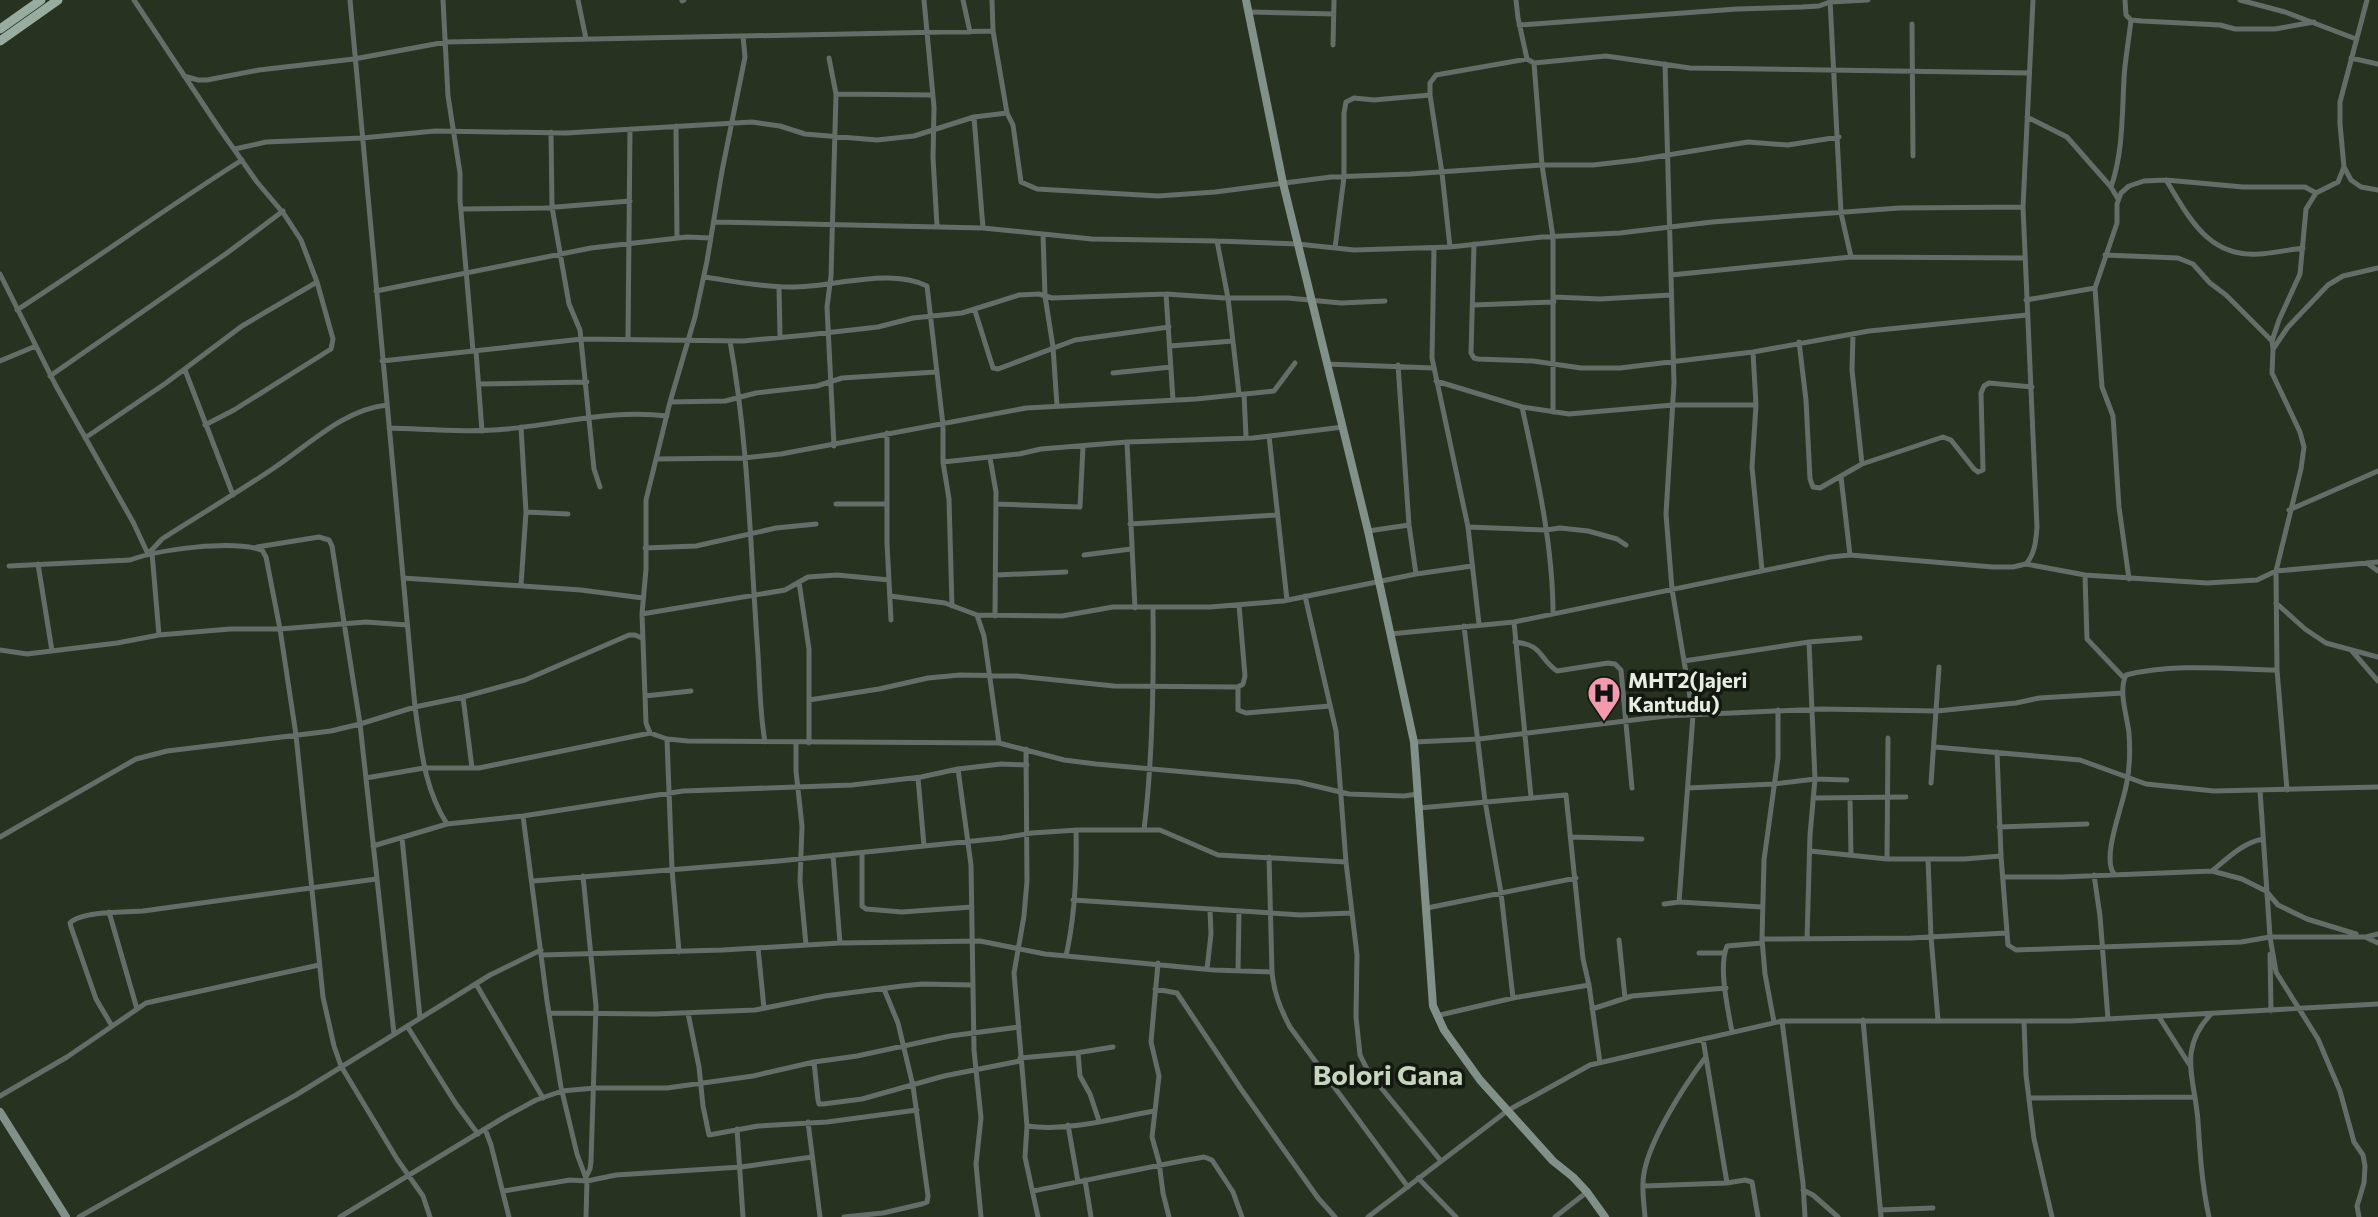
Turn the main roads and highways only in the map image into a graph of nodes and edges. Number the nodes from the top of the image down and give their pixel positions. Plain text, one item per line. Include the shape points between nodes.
1 (41, 0) edge
2 (58, 0) edge
3 (0, 29) edge
4 (0, 41) edge

1 - 3 main road
2 - 4 main road

